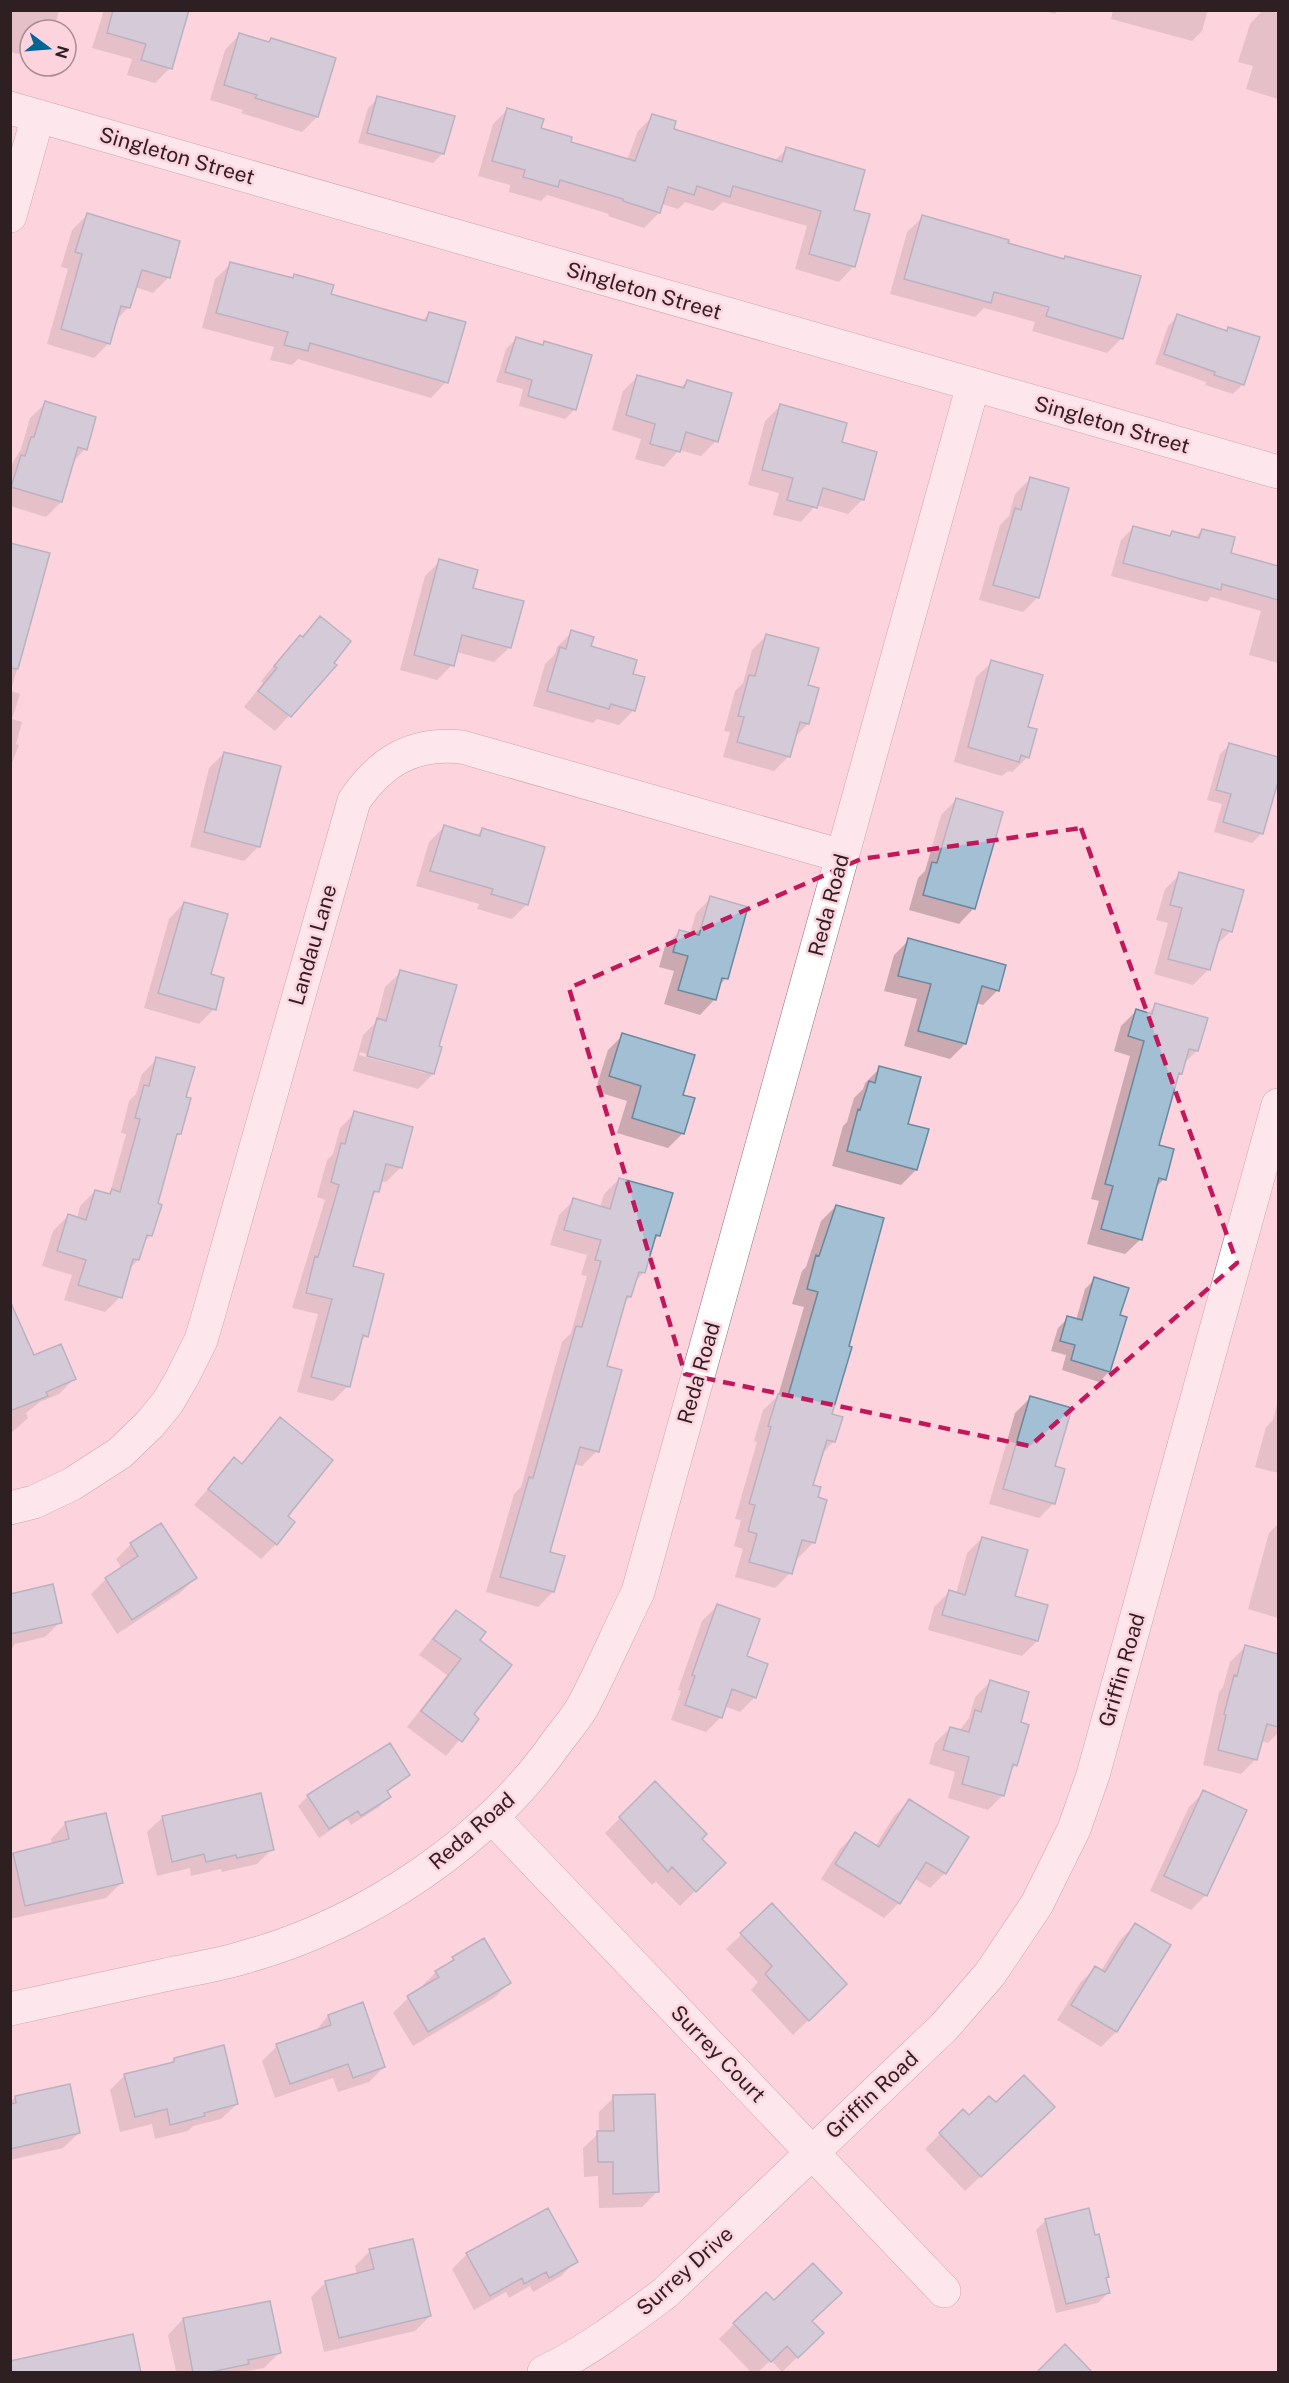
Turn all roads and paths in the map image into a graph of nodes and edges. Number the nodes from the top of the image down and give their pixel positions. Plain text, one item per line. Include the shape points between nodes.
1 (24, 112) edge
2 (10, 216) edge
3 (973, 385) junction
4 (1278, 472) edge
5 (842, 856) junction
6 (1278, 1105) edge
7 (10, 1508) edge
8 (492, 1817) junction
9 (10, 2009) edge
10 (812, 2152) junction
11 (944, 2291) dead end
12 (544, 2373) edge

1 - 2 street
1 - 3 street, Singleton Street
3 - 4 street, Singleton Street
3 - 5 street, Reda Road
5 - 7 street, Landau Lane via 462,747 434,746 406,753 370,777 354,801 209,1313 189,1366 168,1402 120,1453 61,1491
5 - 8 street, Reda Road via 638,1592 582,1707 541,1765
6 - 10 street, Griffin Road via 1093,1775 1074,1829 1037,1904 990,1974 944,2027
8 - 9 street, Reda Road via 415,1879 352,1914 286,1943 246,1957
8 - 10 street, Surrey Court
10 - 11 street, Surrey Court
10 - 12 street, Surrey Drive via 665,2293 619,2328

